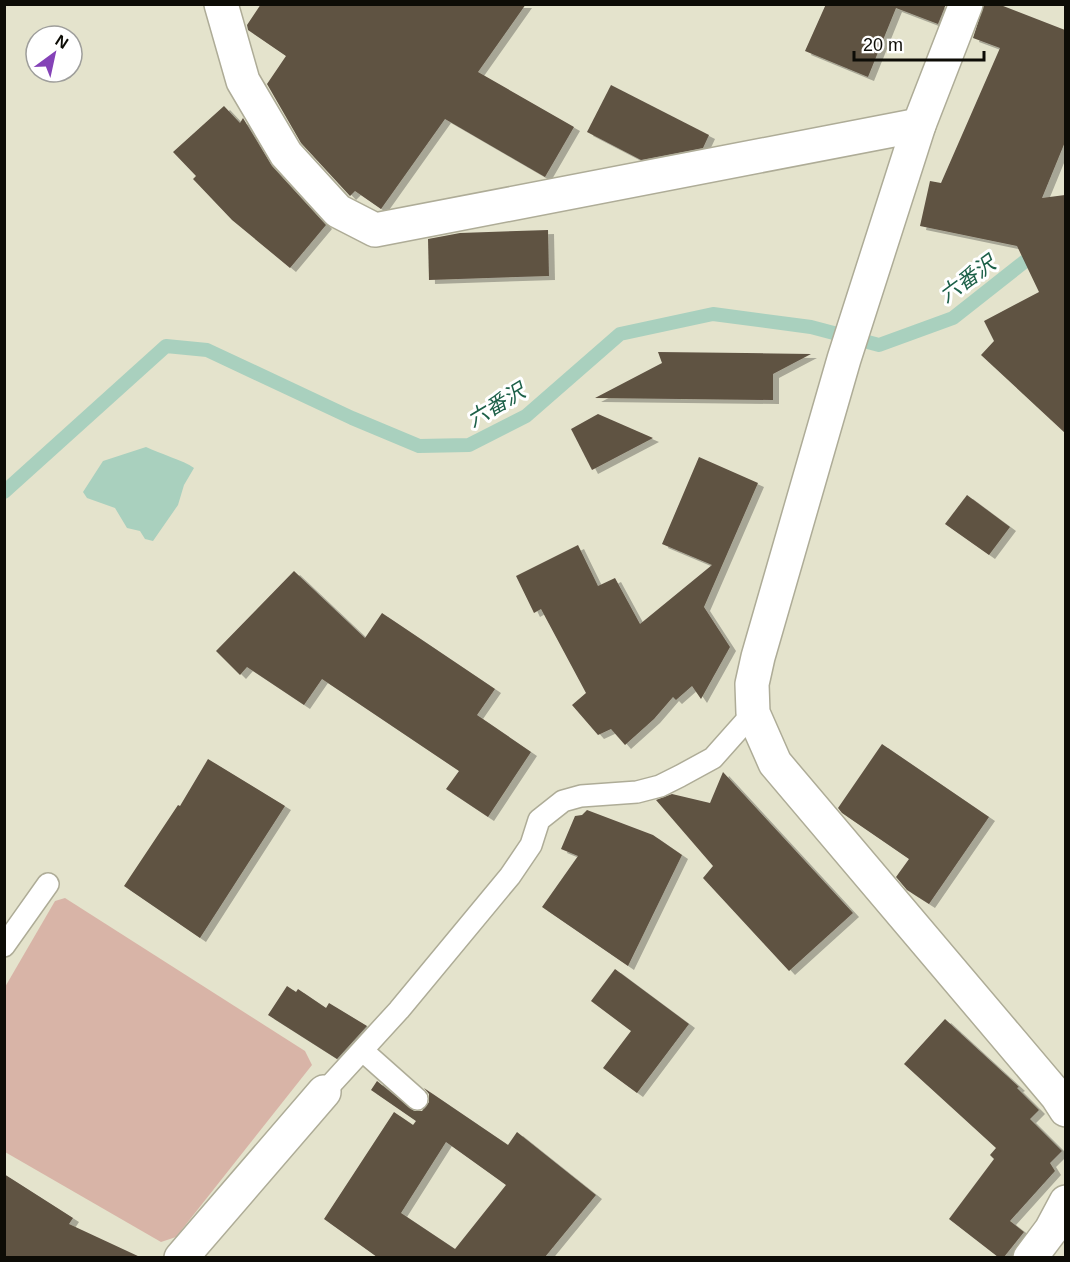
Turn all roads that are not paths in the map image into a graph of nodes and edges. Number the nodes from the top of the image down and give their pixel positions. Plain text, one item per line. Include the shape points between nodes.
1 (221, 4) edge
2 (966, 4) edge
3 (919, 125) junction
4 (753, 713) junction
5 (48, 884) dead end
6 (4, 946) edge
7 (363, 1051) junction
8 (324, 1092) joint
9 (417, 1099) dead end
10 (1065, 1110) edge
11 (1065, 1202) edge
12 (181, 1257) edge
13 (1030, 1257) edge

1 - 3 street via 243,81 286,154 338,211 375,230
2 - 3 street
3 - 4 street via 844,359 758,657
4 - 7 lane via 713,758 680,776 637,792 563,801 539,820 531,845 510,876
4 - 10 street via 775,763
5 - 6 lane
7 - 8 lane
7 - 9 lane
8 - 12 street
11 - 13 street via 1051,1230

